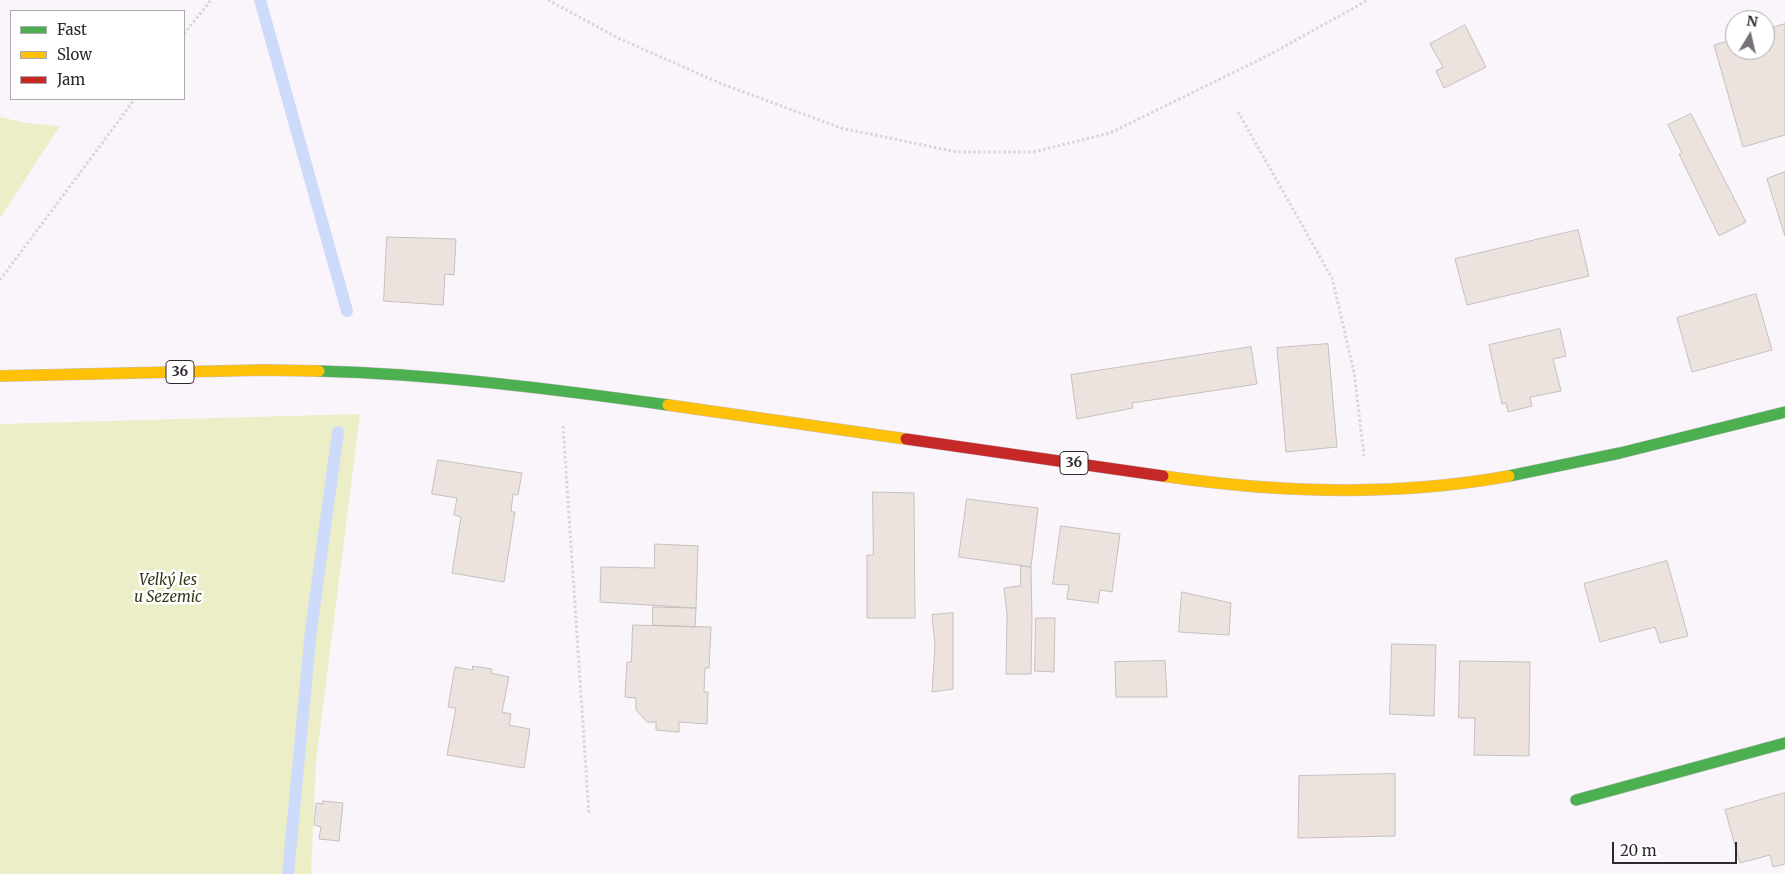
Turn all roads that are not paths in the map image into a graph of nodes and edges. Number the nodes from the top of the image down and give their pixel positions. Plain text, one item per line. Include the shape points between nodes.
1 (0, 376) edge
2 (1785, 412) edge
3 (1785, 742) edge
4 (1576, 800) dead end

1 - 2 main road, 36 via 264,370 359,372 561,390 1226,485 1368,491 1452,485 1590,460
3 - 4 main road

